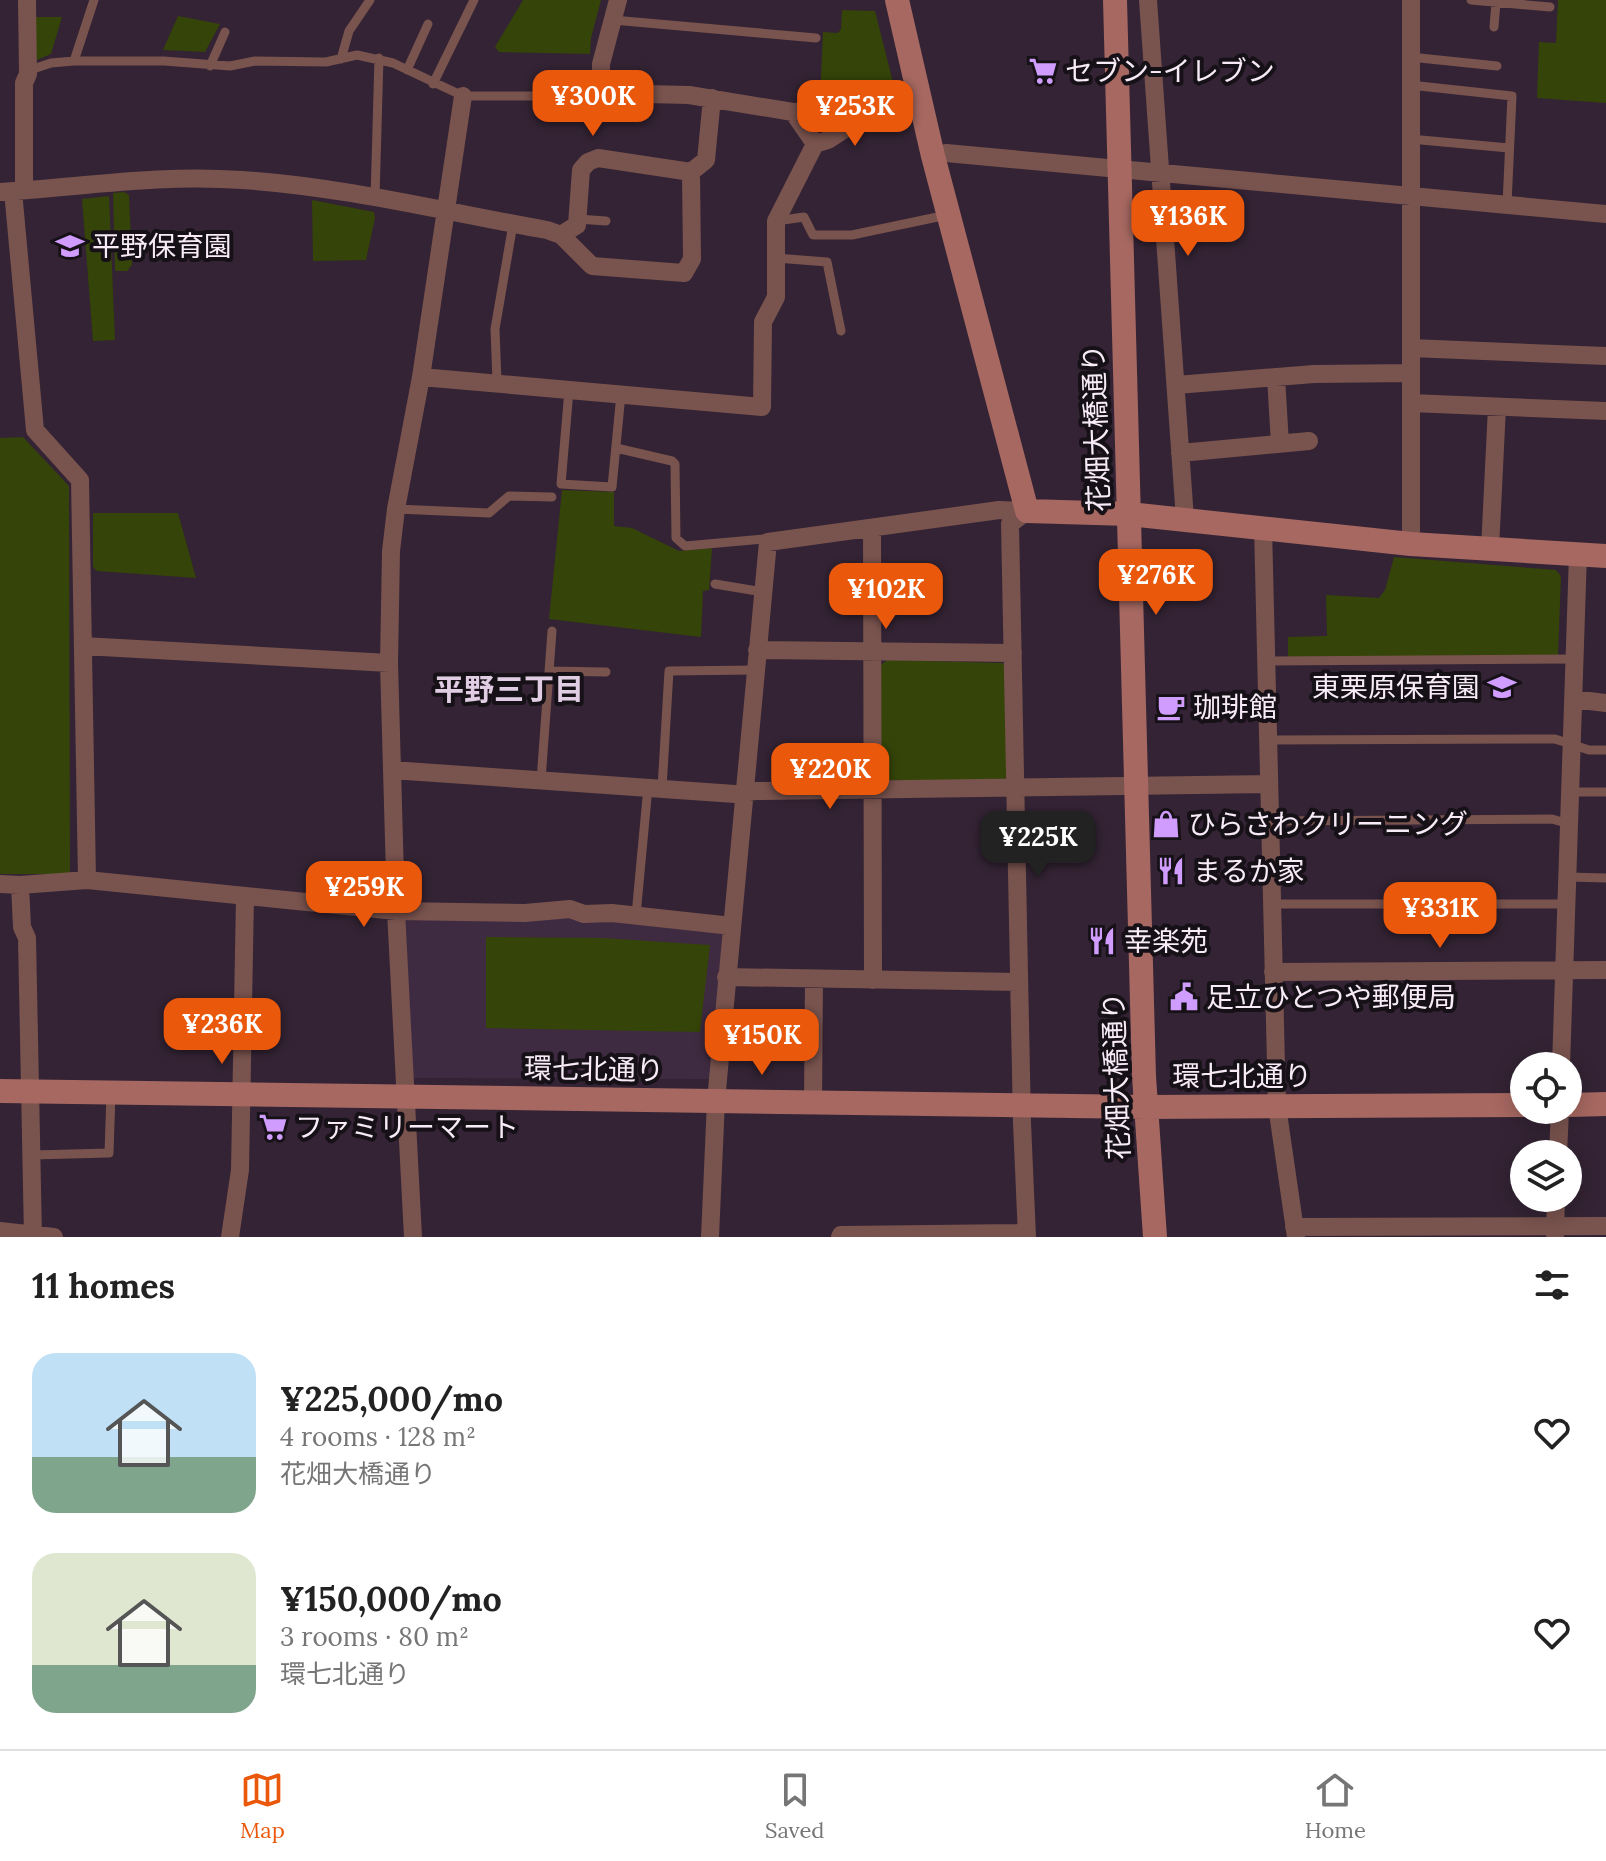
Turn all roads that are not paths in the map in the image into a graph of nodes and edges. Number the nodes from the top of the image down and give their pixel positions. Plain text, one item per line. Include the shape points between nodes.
1 (27, 0) edge
2 (94, 0) edge
3 (370, 0) edge
4 (474, 0) edge
5 (618, 0) edge
6 (897, 0) edge
7 (1115, 0) edge
8 (1148, 0) edge
9 (1411, 0) edge
10 (1471, 0) edge
11 (1496, 2) junction
12 (1550, 7) dead end
13 (613, 20) junction
14 (428, 24) dead end
15 (1494, 27) dead end
16 (225, 32) dead end
17 (816, 38) dead end
18 (1410, 57) junction
19 (379, 58) junction
20 (341, 59) junction
21 (74, 61) junction
22 (210, 66) junction
23 (1497, 66) dead end
24 (407, 70) junction
25 (28, 74) junction
26 (433, 84) junction
27 (1410, 85) junction
28 (601, 93) junction
29 (463, 96) junction
30 (712, 98) junction
31 (921, 107) junction
32 (874, 110) junction
33 (793, 112) junction
34 (1410, 139) junction
35 (815, 144) junction
36 (1509, 148) junction
37 (933, 156) junction
38 (1119, 168) junction
39 (691, 172) junction
40 (1161, 172) junction
41 (12, 191) edge
42 (1410, 196) junction
43 (375, 198) junction
44 (1507, 204) junction
45 (446, 210) junction
46 (950, 214) junction
47 (1606, 214) edge
48 (577, 219) junction
49 (606, 221) dead end
50 (776, 221) junction
51 (513, 224) junction
52 (561, 235) junction
53 (776, 258) junction
54 (841, 331) dead end
55 (1411, 348) junction
56 (1606, 356) edge
57 (1411, 373) junction
58 (421, 377) junction
59 (1276, 377) junction
60 (497, 382) junction
61 (1176, 385) junction
62 (569, 390) junction
63 (621, 394) junction
64 (1411, 403) junction
65 (1497, 407) junction
66 (1606, 411) edge
67 (1309, 441) dead end
68 (1280, 444) junction
69 (616, 448) junction
70 (1180, 453) junction
71 (552, 497) dead end
72 (396, 509) junction
73 (1027, 511) junction
74 (1129, 514) junction
75 (1185, 519) junction
76 (1263, 527) junction
77 (872, 528) junction
78 (768, 542) junction
79 (1411, 544) junction
80 (1490, 549) junction
81 (1578, 554) junction
82 (1606, 556) edge
83 (715, 584) dead end
84 (763, 592) junction
85 (552, 631) dead end
86 (83, 646) junction
87 (757, 650) junction
88 (873, 652) junction
89 (1013, 653) junction
90 (1574, 659) junction
91 (1266, 661) junction
92 (389, 663) junction
93 (756, 670) junction
94 (549, 671) junction
95 (606, 672) dead end
96 (1573, 699) junction
97 (1606, 703) edge
98 (1268, 740) junction
99 (1572, 745) junction
100 (1606, 750) edge
101 (392, 770) junction
102 (541, 780) junction
103 (1269, 784) junction
104 (1136, 785) junction
105 (655, 788) junction
106 (1015, 788) junction
107 (873, 789) junction
108 (1570, 792) junction
109 (1606, 792) edge
110 (745, 793) junction
111 (1270, 821) junction
112 (1569, 824) junction
113 (1568, 877) junction
114 (1606, 878) edge
115 (87, 880) junction
116 (0, 884) edge
117 (20, 885) junction
118 (245, 897) junction
119 (1272, 904) junction
120 (1567, 904) junction
121 (396, 911) junction
122 (636, 915) junction
123 (732, 926) junction
124 (1564, 970) junction
125 (1606, 970) edge
126 (1273, 972) junction
127 (726, 977) junction
128 (814, 979) junction
129 (873, 980) junction
130 (1019, 982) junction
131 (1561, 1052) edge
132 (0, 1091) edge
133 (31, 1091) junction
134 (111, 1093) junction
135 (243, 1094) junction
136 (406, 1097) junction
137 (716, 1101) junction
138 (813, 1102) junction
139 (1606, 1104) edge
140 (1022, 1105) junction
141 (1510, 1105) edge
142 (1582, 1105) edge
143 (1277, 1106) junction
144 (1146, 1107) junction
145 (33, 1155) junction
146 (1556, 1212) edge
147 (1606, 1226) edge
148 (0, 1231) edge
149 (1295, 1232) edge
150 (1555, 1232) edge
151 (1027, 1235) edge
152 (33, 1236) edge
153 (54, 1237) edge
154 (230, 1237) edge
155 (413, 1237) edge
156 (710, 1237) edge
157 (840, 1237) edge
158 (1155, 1237) edge

1 - 25 street
2 - 21 lane
3 - 20 lane via 349,31
4 - 26 lane
5 - 13 street
6 - 31 street
7 - 38 street, 花畑大橋通り
8 - 40 street
9 - 18 street
10 - 11 lane
11 - 12 lane
11 - 15 lane
13 - 17 lane
13 - 28 street via 601,64
14 - 24 lane
16 - 22 lane
18 - 23 lane
18 - 27 street
19 - 20 lane
19 - 24 lane
19 - 43 lane
20 - 22 lane
21 - 22 lane
21 - 25 lane via 51,63
24 - 26 lane
25 - 41 street
26 - 29 lane
27 - 34 street
27 - 36 lane via 1512,96
28 - 29 lane
28 - 30 street
29 - 45 street
30 - 33 street
30 - 39 street via 706,160
31 - 32 street
31 - 37 street
32 - 33 street
32 - 35 street
33 - 35 street
34 - 36 lane
34 - 42 street
35 - 50 street
36 - 44 lane
37 - 38 street
37 - 46 street
38 - 40 street
38 - 74 street, 花畑大橋通り
39 - 48 street via 598,158 588,162 581,170
39 - 52 street via 692,259 684,273 592,266
40 - 42 street
40 - 61 street
41 - 43 street via 123,180 210,179
41 - 86 street via 35,430 80,480
42 - 44 street
42 - 55 street
43 - 45 street
44 - 47 street
45 - 51 street
45 - 58 street
46 - 50 lane via 852,235 813,235 804,217
46 - 73 street
48 - 49 lane
48 - 52 street via 577,225
50 - 53 street
51 - 52 street
51 - 60 lane via 495,329
53 - 54 lane via 827,262
53 - 63 street via 776,297 763,322 762,407
55 - 56 street
55 - 57 street
57 - 59 street
57 - 64 street
58 - 60 street
58 - 72 street
59 - 61 street
59 - 68 street
60 - 62 street
61 - 70 street
62 - 63 street
62 - 69 lane via 561,484 612,487
63 - 69 lane
64 - 65 street
64 - 79 street
65 - 66 street
65 - 80 street
67 - 68 street
68 - 70 street
69 - 78 lane via 675,464 676,538 685,546
70 - 75 street
71 - 72 lane via 509,496 489,513
72 - 92 street
73 - 74 street
73 - 77 street via 999,510
73 - 89 street via 1010,524
74 - 75 street
74 - 104 street, 花畑大橋通り
75 - 76 street
76 - 79 street
76 - 91 street
77 - 78 street
77 - 88 street
78 - 84 street
79 - 80 street
80 - 81 street
81 - 82 street
81 - 90 street
83 - 84 lane
84 - 87 street
85 - 94 lane
86 - 92 street
86 - 115 street
87 - 88 street
87 - 93 street
88 - 89 street
88 - 107 street
89 - 106 street
90 - 91 lane
90 - 96 street
91 - 98 street
92 - 101 street
93 - 105 lane via 669,671
93 - 110 street
94 - 95 lane
94 - 102 lane
96 - 97 street
96 - 99 street
98 - 99 lane via 1555,739
98 - 103 street
99 - 100 lane
99 - 108 street
101 - 102 street
101 - 121 street
102 - 105 street
103 - 104 street
103 - 111 street
104 - 106 street
104 - 144 street, 花畑大橋通り
105 - 110 street
105 - 122 lane
106 - 107 street
106 - 130 street
107 - 110 street
107 - 129 street
108 - 109 lane
108 - 112 street
110 - 123 street
111 - 112 lane via 1552,819
111 - 119 street
112 - 113 street
113 - 114 lane
113 - 120 street
115 - 117 street
115 - 118 street
116 - 117 street
117 - 133 street via 27,938
118 - 121 street
118 - 135 street
119 - 120 lane
119 - 126 street
120 - 124 street
121 - 122 street via 570,909
121 - 136 street
122 - 123 street
123 - 127 street
124 - 125 street
124 - 126 street
124 - 131 street
126 - 143 street
127 - 128 street
127 - 137 street
128 - 129 street
128 - 138 street
129 - 130 street
130 - 140 street
132 - 133 street, 環七北通り
133 - 134 street, 環七北通り
133 - 145 street
134 - 135 street, 環七北通り
134 - 145 lane via 109,1153
135 - 136 street, 環七北通り
135 - 154 street
136 - 137 street, 環七北通り
136 - 155 street
137 - 138 street, 環七北通り
137 - 156 street
138 - 140 street, 環七北通り
139 - 142 street
140 - 144 street, 環七北通り
140 - 151 street
141 - 143 street, 環七北通り
143 - 144 street, 環七北通り
143 - 149 street
144 - 158 street, 花畑大橋通り
145 - 152 street
146 - 150 street
147 - 150 street
148 - 152 street
149 - 150 street
151 - 157 street
152 - 153 street

